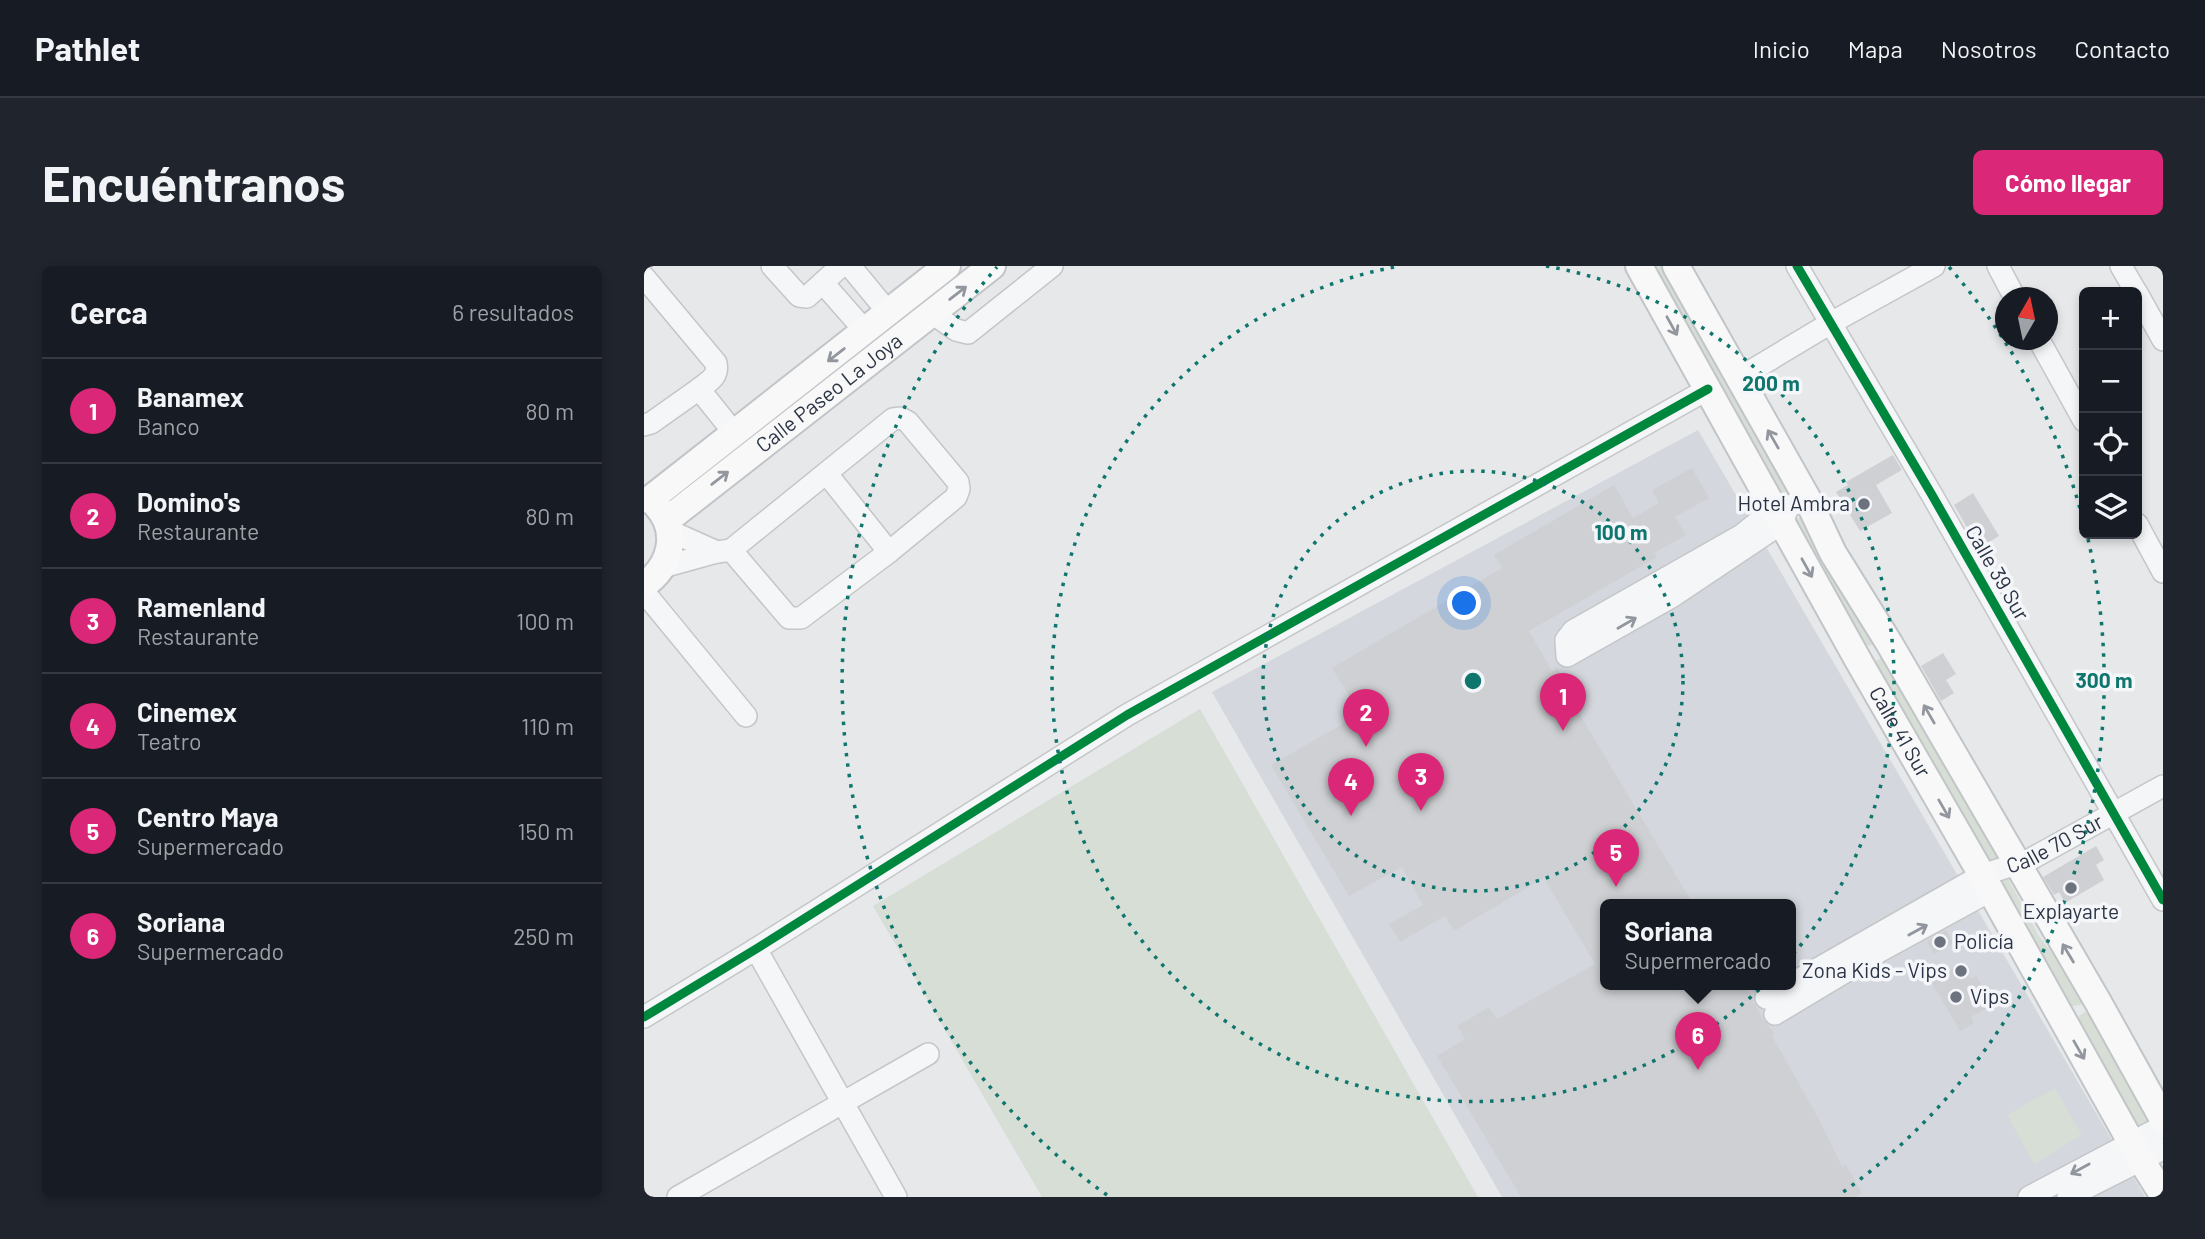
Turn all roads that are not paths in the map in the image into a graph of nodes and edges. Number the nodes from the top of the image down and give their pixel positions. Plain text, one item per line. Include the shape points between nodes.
1 (772, 266) edge
2 (841, 266) edge
3 (850, 266) edge
4 (947, 266) edge
5 (992, 266) edge
6 (1052, 266) edge
7 (1639, 266) edge
8 (1675, 266) edge
9 (1797, 266) edge
10 (1934, 266) edge
11 (1998, 266) edge
12 (2121, 266) edge
13 (644, 277) edge
14 (823, 283) junction
15 (2009, 287) edge
16 (2133, 287) edge
17 (2142, 303) edge
18 (888, 312) junction
19 (932, 313) junction
20 (1829, 324) junction
21 (866, 332) junction
22 (2163, 340) edge
23 (2045, 350) edge
24 (1739, 378) junction
25 (699, 389) junction
26 (1708, 389) junction
27 (2080, 413) edge
28 (644, 425) edge
29 (736, 434) junction
30 (827, 474) junction
31 (647, 499) edge
32 (1788, 509) junction
33 (668, 526) junction
34 (2142, 532) edge
35 (724, 551) junction
36 (889, 552) junction
37 (2160, 562) edge
38 (654, 576) edge
39 (1668, 588) dead end
40 (644, 592) edge
41 (1889, 643) junction
42 (1858, 660) junction
43 (747, 716) dead end
44 (2163, 786) edge
45 (2113, 815) junction
46 (2015, 864) junction
47 (1986, 883) junction
48 (2163, 900) edge
49 (1875, 944) junction
50 (756, 949) junction
51 (1796, 981) edge
52 (1785, 990) edge
53 (2098, 1002) junction
54 (644, 1017) edge
55 (2062, 1019) junction
56 (928, 1054) dead end
57 (843, 1102) junction
58 (2163, 1119) edge
59 (2163, 1126) edge
60 (2145, 1150) edge
61 (2163, 1195) edge
62 (678, 1197) edge
63 (896, 1197) edge
64 (2029, 1197) edge
65 (2068, 1197) edge

1 - 14 street via 803,298
2 - 14 street
3 - 18 street
4 - 18 main road, Calle Paseo La Joya
19 -> 5 main road, Calle Paseo La Joya
6 - 19 street via 968,333
7 -> 26 main road, Calle 41 Sur
8 - 24 main road, Calle 41 Sur
9 - 20 street, Calle 39 Sur
10 - 20 street
11 - 15 street
12 - 16 street
13 - 25 street via 716,363 715,377
14 - 21 street
17 - 22 street
18 - 21 main road, Calle Paseo La Joya
33 -> 19 main road, Calle Paseo La Joya
20 - 24 street
20 - 45 street, Calle 39 Sur
21 -> 29 main road, Calle Paseo La Joya
23 - 27 street
32 -> 24 main road, Calle 41 Sur
25 - 28 street
25 - 29 street
26 - 32 main road, Calle 41 Sur
26 - 50 street via 1127,715
29 - 31 main road, Calle Paseo La Joya
30 - 35 street
30 - 36 street
30 - 36 street via 893,419 901,418 958,482 956,497
31 - 33 main road
32 - 39 street via 1742,534
32 - 41 main road, Calle 41 Sur via 1833,553
32 -> 42 main road, Calle 41 Sur
33 - 35 street
33 - 38 main road via 670,550
34 - 37 street
35 - 36 street via 795,620
35 - 38 street
40 - 43 street
41 - 42 main road
46 -> 41 main road, Calle 41 Sur
42 -> 47 main road, Calle 41 Sur
44 - 45 street, Calle 70 Sur
45 - 46 street, Calle 70 Sur
45 - 48 street, Calle 39 Sur
46 - 47 street, Calle 70 Sur
53 -> 46 main road, Calle 41 Sur
47 - 49 street, Calle 70 Sur
47 - 55 main road, Calle 41 Sur
49 - 51 street
49 - 52 street via 1770,1006
50 - 54 street
50 - 57 street
53 - 55 main road
53 - 58 main road, Calle 41 Sur
55 -> 60 main road, Calle 41 Sur
56 - 57 street
57 - 62 street
57 - 63 street
59 - 60 street
60 - 61 main road, Calle 41 Sur
60 -> 64 street
60 - 65 street

